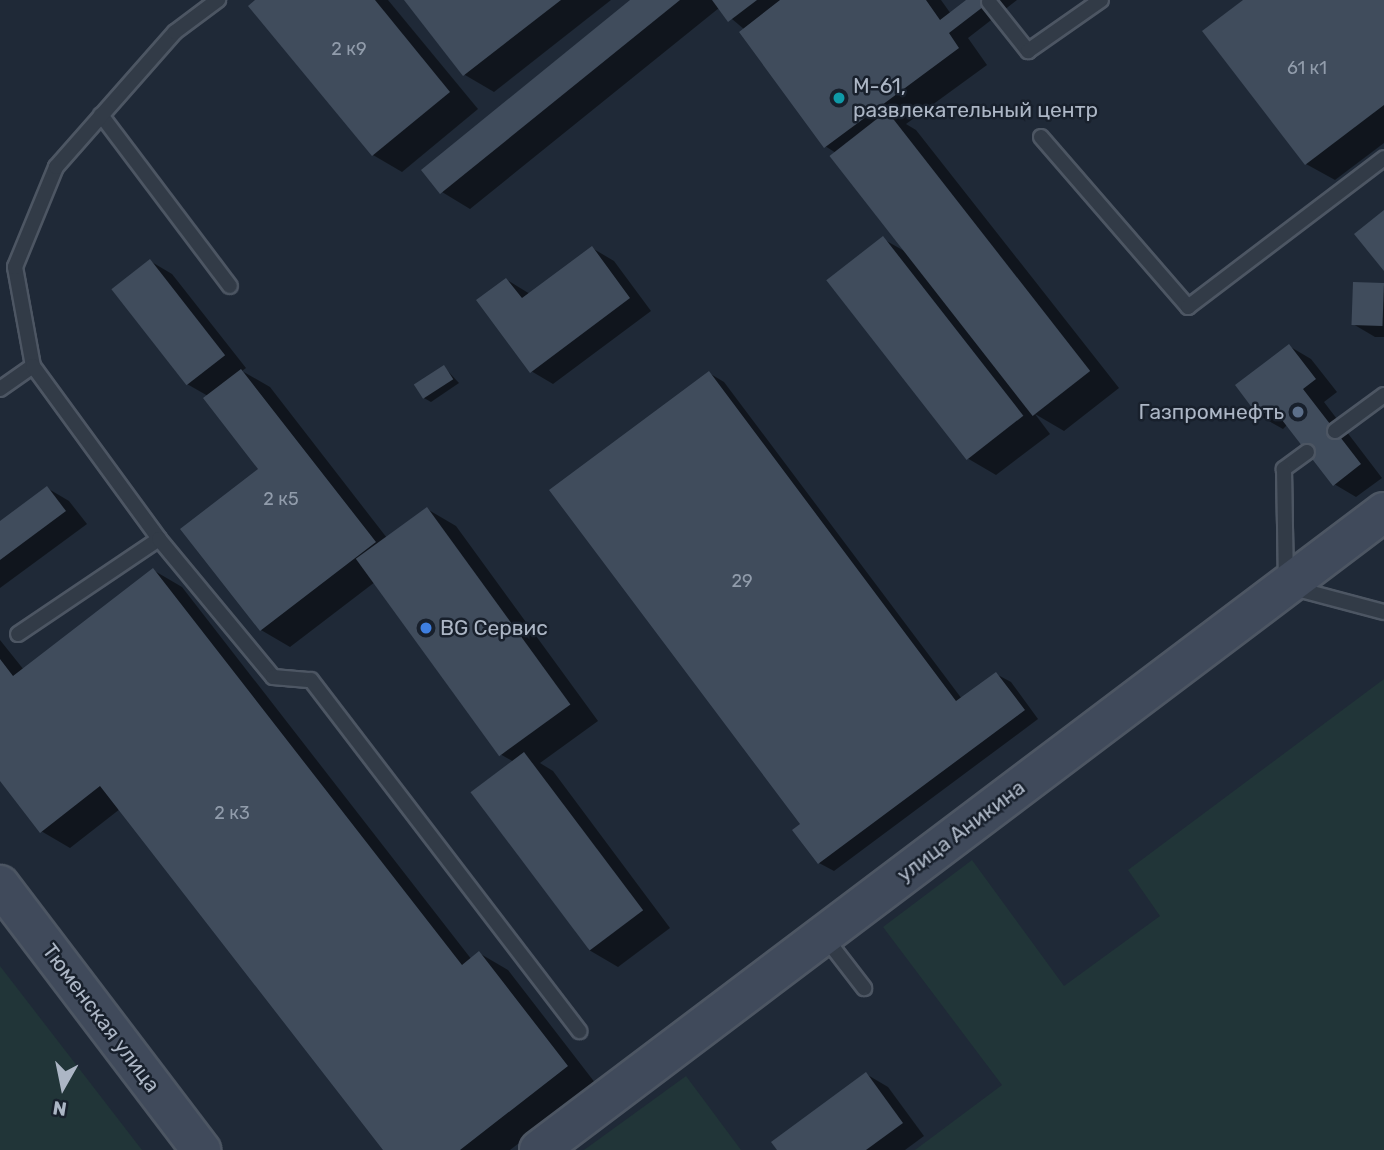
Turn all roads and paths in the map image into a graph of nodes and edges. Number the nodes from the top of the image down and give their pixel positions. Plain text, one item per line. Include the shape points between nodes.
1 (218, 0) edge
2 (1101, 0) edge
3 (989, 2) dead end
4 (101, 115) junction
5 (1041, 137) dead end
6 (1384, 158) edge
7 (230, 286) dead end
8 (33, 366) junction
9 (0, 389) edge
10 (1384, 395) edge
11 (1335, 431) dead end
12 (1307, 452) dead end
13 (1384, 512) edge
14 (159, 539) junction
15 (1286, 586) junction
16 (1384, 612) edge
17 (18, 634) dead end
18 (0, 885) edge
19 (824, 935) junction
20 (864, 988) dead end
21 (579, 1031) dead end
22 (201, 1150) edge
23 (539, 1150) edge

1 - 4 lane via 175,32
2 - 3 lane via 1028,51
4 - 7 lane
4 - 8 lane via 56,167 15,267
5 - 6 lane via 1188,307
8 - 9 lane
8 - 14 lane
10 - 11 lane
12 - 15 lane via 1284,469
13 - 15 main road, улица Аникина
14 - 17 lane
14 - 21 lane via 272,677 311,680
15 - 16 lane
15 - 19 main road, улица Аникина
18 - 22 main road, Тюменская улица
19 - 20 lane
19 - 23 main road, улица Аникина

